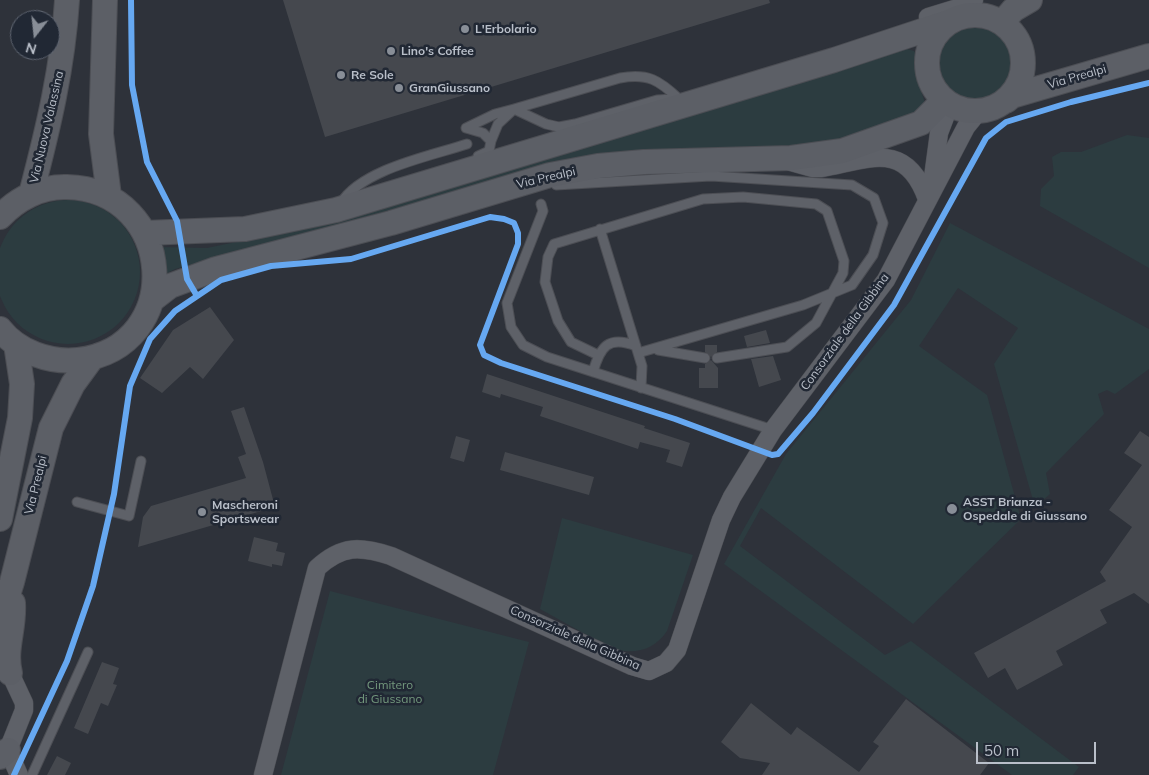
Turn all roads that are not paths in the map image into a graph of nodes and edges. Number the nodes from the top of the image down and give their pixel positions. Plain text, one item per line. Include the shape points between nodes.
1 (66, 0) edge
2 (105, 0) edge
3 (1030, 0) edge
4 (969, 9) edge
5 (1001, 14) edge
6 (886, 43) junction
7 (1149, 56) edge
8 (679, 99) junction
9 (703, 99) junction
10 (1006, 101) junction
11 (947, 102) junction
12 (514, 110) junction
13 (980, 111) junction
14 (491, 141) junction
15 (467, 144) dead end
16 (781, 158) junction
17 (467, 160) dead end
18 (420, 174) dead end
19 (31, 194) junction
20 (386, 195) junction
21 (929, 195) junction
22 (109, 196) junction
23 (541, 204) dead end
24 (336, 210) junction
25 (424, 212) junction
26 (0, 218) edge
27 (600, 229) junction
28 (144, 233) junction
29 (832, 295) junction
30 (152, 300) junction
31 (8, 336) edge
32 (653, 349) junction
33 (637, 350) junction
34 (598, 355) junction
35 (92, 358) junction
36 (705, 358) dead end
37 (717, 358) dead end
38 (593, 372) junction
39 (641, 388) junction
40 (773, 430) junction
41 (141, 461) dead end
42 (77, 502) dead end
43 (0, 518) edge
44 (12, 582) junction
45 (0, 622) edge
46 (88, 652) dead end
47 (10, 673) joint
48 (4, 754) edge
49 (19, 775) edge
50 (32, 775) edge
51 (263, 775) edge

1 - 19 main road, Via Nuova Valassina via 62,62
2 - 22 main road via 102,134
3 - 5 main road
4 - 5 main road via 984,16
4 - 6 main road
4 - 6 street via 961,7 906,24
4 - 11 main road via 939,31 932,41 927,60 930,79
5 - 10 main road via 1017,39 1024,61 1020,83
6 - 9 main road
7 - 10 main road, Via Prealpi via 1012,96
8 - 9 lane
8 - 12 lane via 657,100 559,127
8 - 12 lane via 653,79 638,75 611,80
9 - 20 main road
10 - 13 main road
11 - 13 main road via 964,110
11 - 16 main road, Via Prealpi via 921,123 862,146
11 - 21 street
12 - 14 lane via 498,124
12 - 14 lane via 495,114 466,128 483,133
13 - 21 street via 966,127
14 - 17 lane via 485,154
15 - 24 lane via 387,170 345,196
16 - 21 street via 822,168 887,157 910,168
16 - 25 main road, Via Prealpi via 598,166 550,175
18 - 20 lane
19 - 22 main road via 57,186 84,187
19 - 26 main road via 15,203
20 - 24 main road
21 - 40 street, Consorziale della Gibbina via 886,280
22 - 28 main road via 126,208
23 - 38 lane via 543,211 507,303 511,326 523,345 547,357
24 - 28 main road via 245,229
25 - 29 lane via 450,214 543,188 617,180 711,176 852,184 874,198 883,223 873,255 852,285
25 - 30 main road, Via Prealpi via 216,269 170,286
27 - 29 lane via 703,199 743,198 816,204 827,211 844,261 843,273
27 - 33 lane
27 - 34 lane via 554,244 548,258 545,282 558,321 571,342
28 - 30 main road via 155,265
29 - 32 lane
29 - 37 lane via 816,323 787,347
30 - 35 main road via 135,331 115,347
31 - 35 main road via 40,356 66,361
31 - 43 main road via 22,384 20,418
32 - 33 lane
32 - 36 lane
33 - 34 lane via 622,341 606,344
33 - 39 lane via 642,366
34 - 38 lane
35 - 44 main road, Via Prealpi via 73,384 50,428
38 - 39 lane
39 - 40 lane
40 - 51 street, Consorziale della Gibbina via 721,520 677,650 666,663 649,671 391,556 366,548 330,556 317,568
41 - 42 lane via 129,516
44 - 45 main road, Via Prealpi
44 - 47 main road via 14,614 7,650
46 - 50 lane
47 - 48 street via 24,710
48 - 49 street

